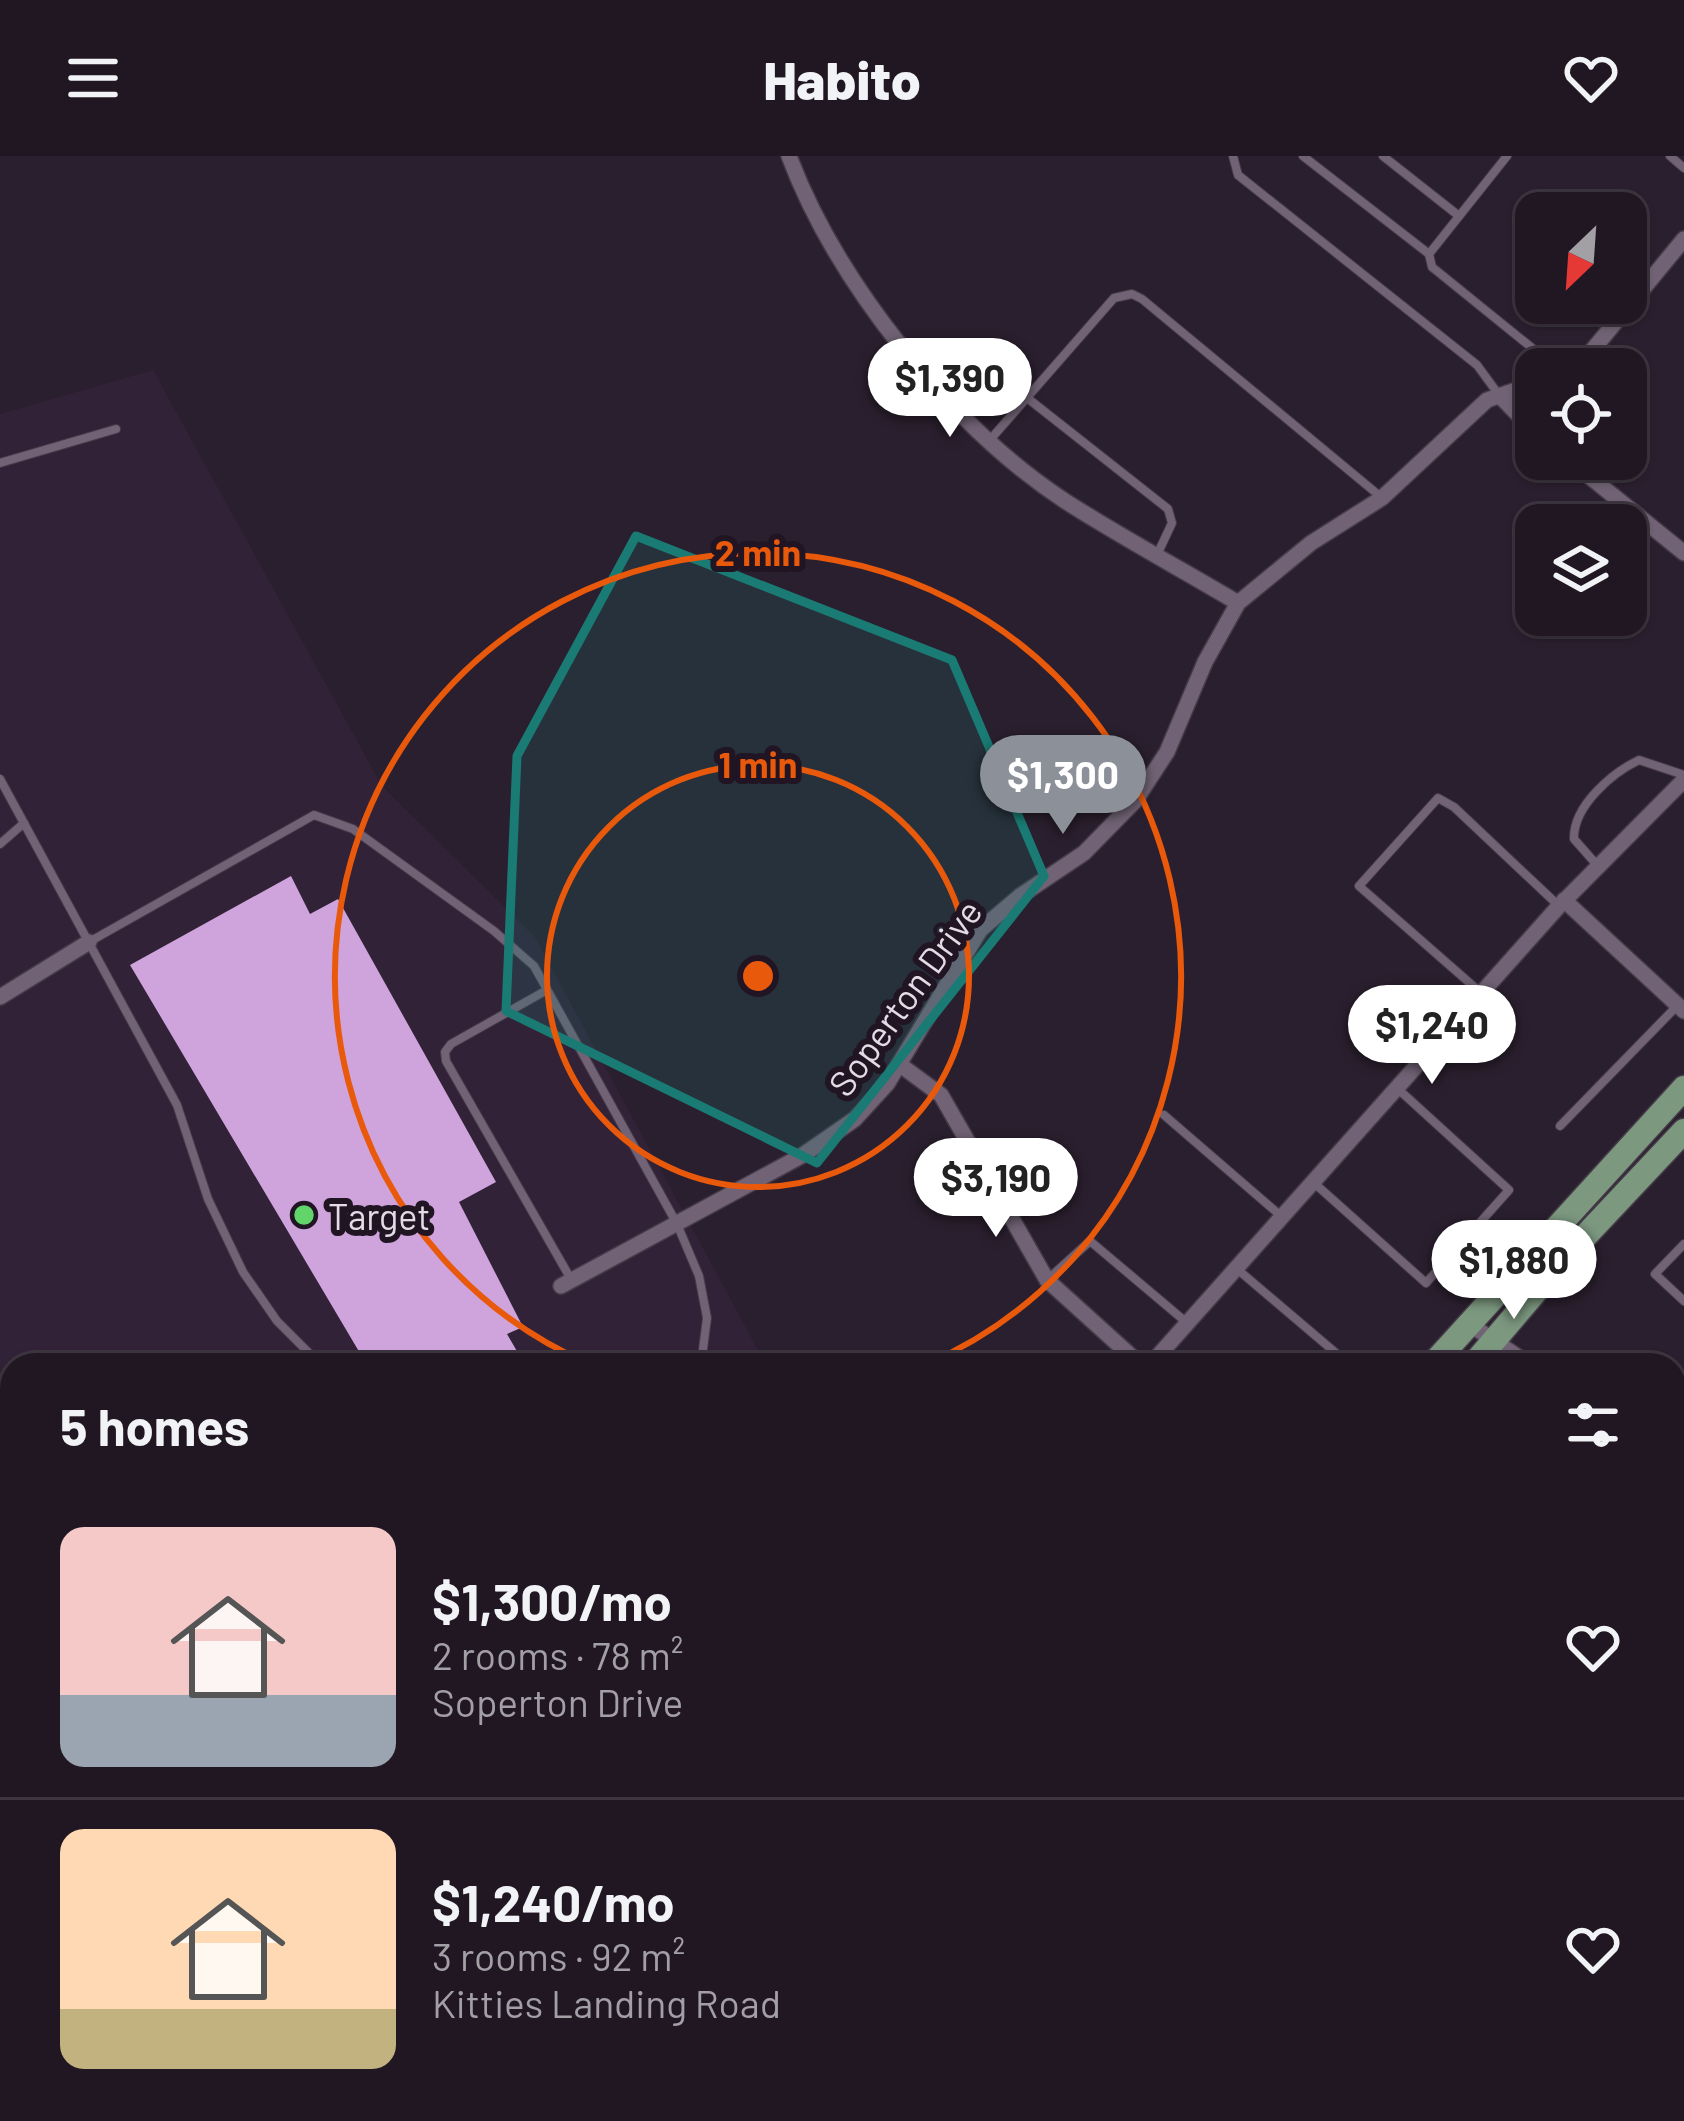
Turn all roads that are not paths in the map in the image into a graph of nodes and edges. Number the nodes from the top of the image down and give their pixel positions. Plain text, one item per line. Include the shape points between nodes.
1 (789, 156) edge
2 (1233, 156) edge
3 (1303, 156) edge
4 (1383, 156) edge
5 (1507, 156) edge
6 (1670, 156) edge
7 (1684, 167) edge
8 (1460, 216) junction
9 (1684, 239) edge
10 (1429, 254) junction
11 (1532, 348) edge
12 (1593, 348) edge
13 (1515, 391) edge
14 (1500, 396) junction
15 (1026, 398) junction
16 (1515, 411) edge
17 (116, 429) dead end
18 (989, 441) junction
19 (0, 463) edge
20 (1594, 480) edge
21 (1382, 498) junction
22 (1684, 553) edge
23 (1157, 555) junction
24 (1238, 603) junction
25 (1684, 778) edge
26 (0, 779) edge
27 (25, 823) junction
28 (0, 844) edge
29 (1598, 866) junction
30 (1561, 903) junction
31 (89, 942) junction
32 (547, 990) junction
33 (1481, 993) junction
34 (0, 997) edge
35 (1681, 1008) edge
36 (898, 1064) junction
37 (1396, 1088) junction
38 (1684, 1088) edge
39 (1164, 1115) dead end
40 (1561, 1126) dead end
41 (1684, 1130) edge
42 (1312, 1182) junction
43 (1282, 1217) junction
44 (676, 1224) junction
45 (1684, 1244) edge
46 (1236, 1268) junction
47 (1047, 1280) junction
48 (566, 1284) joint
49 (1684, 1301) edge
50 (1187, 1323) junction
51 (1468, 1323) junction
52 (1495, 1340) junction
53 (309, 1353) edge
54 (702, 1353) edge
55 (1131, 1353) edge
56 (1157, 1353) edge
57 (1336, 1353) edge
58 (1442, 1353) edge
59 (1484, 1353) edge
60 (1513, 1353) edge

1 - 18 street via 876,310 923,376
2 - 14 lane via 1238,175 1477,365
3 - 10 lane
4 - 8 lane
5 - 8 lane
6 - 7 lane
8 - 10 lane
9 - 12 street
10 - 11 lane via 1432,267
13 - 14 street, Soperton Drive
14 - 16 street
14 - 21 street, Soperton Drive
15 - 18 lane
15 - 21 lane via 1114,298 1132,294
15 - 23 lane via 1168,509 1172,523
17 - 19 lane
18 - 23 street via 1063,499
20 - 22 street
21 - 24 street, Soperton Drive
23 - 24 street
24 - 36 street, Soperton Drive via 1135,801 1084,853 980,930
25 - 29 street
25 - 29 lane via 1639,760 1612,772 1574,826 1574,838
26 - 27 lane
27 - 28 lane
27 - 31 lane
29 - 30 street
30 - 33 street
30 - 33 lane via 1438,798 1359,886
30 - 35 street
31 - 32 lane via 314,815 352,829 494,931 534,966
31 - 34 street
31 - 53 lane via 177,1105 243,1272
32 - 44 lane
32 - 48 lane via 451,1044 446,1061
33 - 37 street
35 - 40 lane
36 - 44 street, Soperton Drive via 855,1119
36 - 47 street via 941,1095
37 - 42 street
37 - 42 lane via 1509,1190 1426,1283
38 - 51 main road
39 - 43 lane
41 - 52 main road
42 - 43 street
43 - 46 street
44 - 48 street, Soperton Drive
44 - 54 lane via 699,1276
45 - 49 lane via 1654,1274
46 - 50 street
46 - 57 lane
47 - 50 lane via 1090,1241
47 - 55 street
50 - 56 street
51 - 52 street
51 - 58 main road
52 - 59 main road
52 - 60 street

